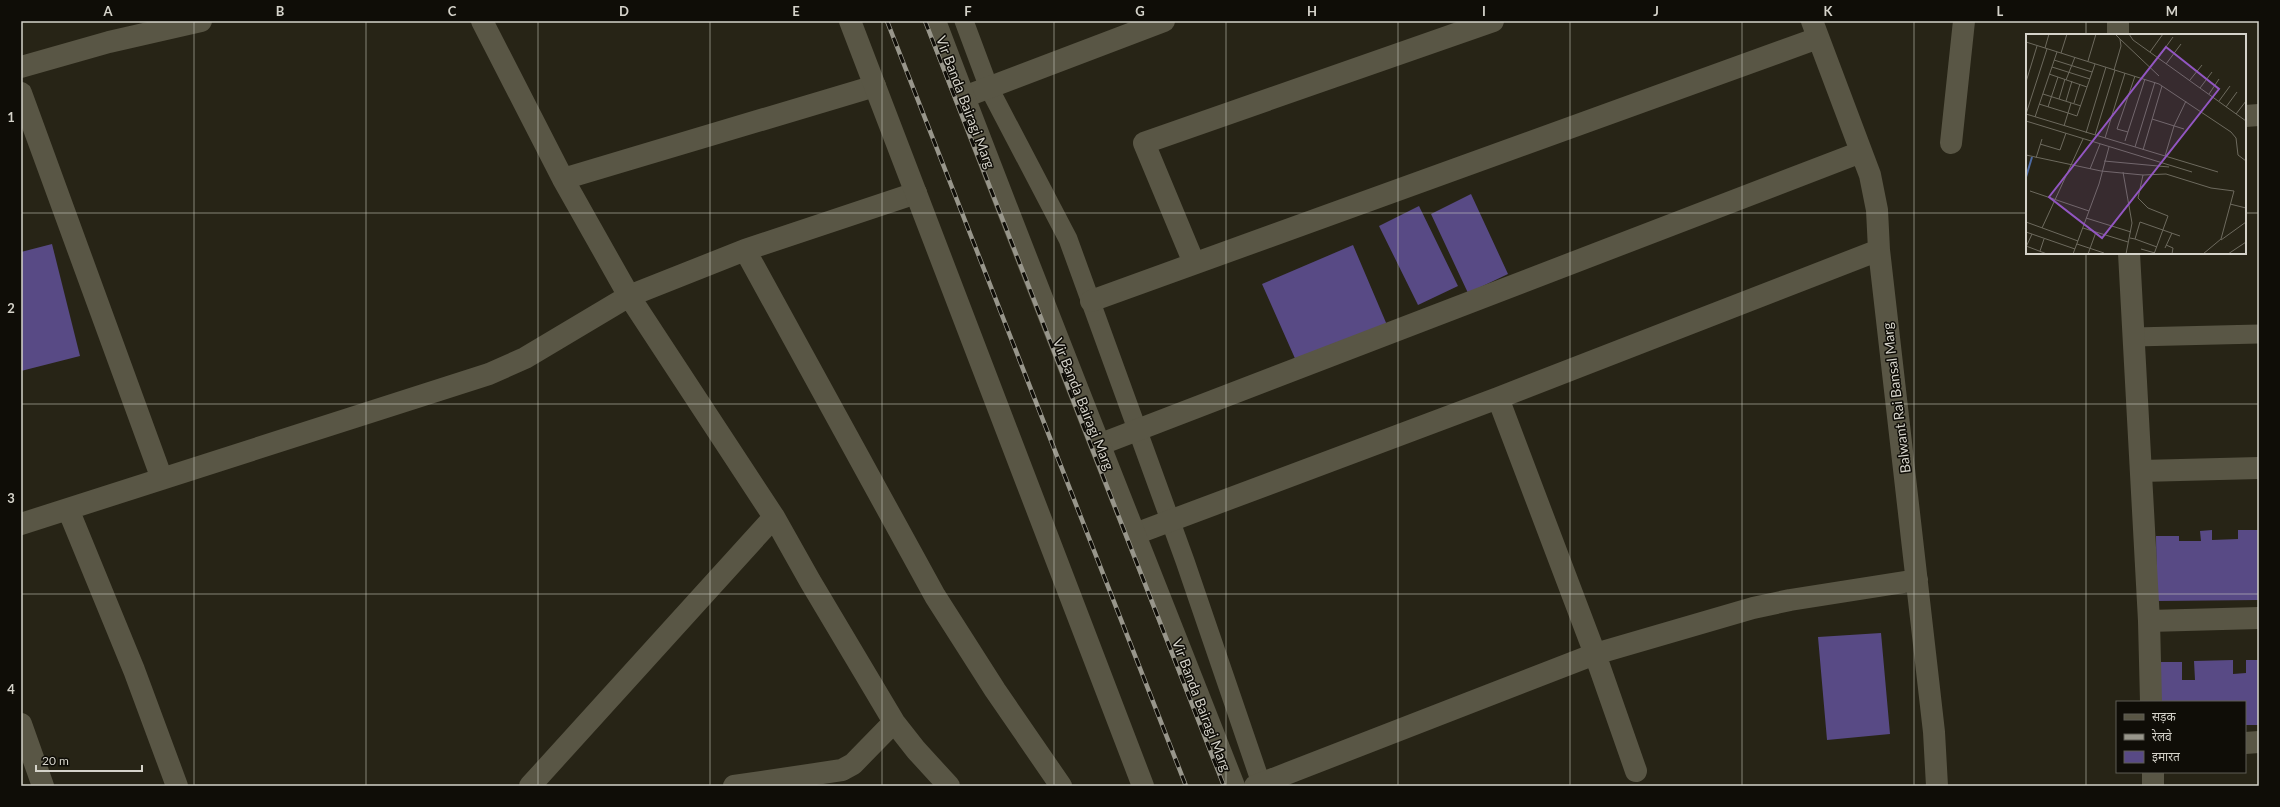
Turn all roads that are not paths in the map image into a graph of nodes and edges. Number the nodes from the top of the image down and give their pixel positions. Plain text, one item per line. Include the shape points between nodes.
1 (201, 21) edge
2 (482, 21) edge
3 (850, 21) edge
4 (935, 21) edge
5 (964, 21) edge
6 (1164, 21) edge
7 (1493, 21) edge
8 (1964, 21) edge
9 (2118, 21) edge
10 (1815, 30) edge
11 (2118, 34) edge
12 (21, 67) edge
13 (875, 86) junction
14 (989, 88) junction
15 (21, 93) edge
16 (964, 97) junction
17 (2259, 115) edge
18 (2246, 116) edge
19 (1951, 143) dead end
20 (1861, 152) junction
21 (563, 179) junction
22 (916, 193) junction
23 (745, 250) junction
24 (1879, 250) junction
25 (2129, 254) edge
26 (1194, 263) junction
27 (629, 296) junction
28 (1091, 301) junction
29 (2259, 334) edge
30 (2134, 337) junction
31 (1498, 398) junction
32 (1137, 430) junction
33 (1100, 444) junction
34 (2259, 468) edge
35 (2141, 471) junction
36 (162, 479) junction
37 (68, 509) junction
38 (774, 517) junction
39 (1170, 521) junction
40 (21, 524) edge
41 (1135, 534) junction
42 (1917, 580) junction
43 (2259, 618) edge
44 (2149, 621) junction
45 (1595, 654) junction
46 (2151, 701) edge
47 (894, 722) junction
48 (21, 724) edge
49 (2259, 742) edge
50 (2246, 743) edge
51 (1636, 771) dead end
52 (2153, 773) edge
53 (1259, 785) edge
54 (43, 786) edge
55 (177, 786) edge
56 (530, 786) edge
57 (734, 786) edge
58 (949, 786) edge
59 (1061, 786) edge
60 (1143, 786) edge
61 (1234, 786) edge
62 (1937, 786) edge
63 (2154, 786) edge

1 - 12 street via 109,42
2 - 21 street
3 - 13 street
4 - 16 street, Vir Banda Bairagi Marg
5 - 14 lane
6 - 14 street
7 - 26 street via 1144,143
8 - 19 street
9 - 11 street
10 - 20 street, Balwant Rai Bansal Marg
10 - 26 street
13 - 21 street
13 - 22 street
14 - 16 street
14 - 28 lane via 1068,239
15 - 36 street
16 - 33 street, Vir Banda Bairagi Marg
17 - 18 street
20 - 24 street, Balwant Rai Bansal Marg via 1870,175 1877,210
20 - 32 street
21 - 27 street
22 - 23 street
22 - 60 street
23 - 27 street
23 - 59 street via 935,596
24 - 31 street
24 - 42 street, Balwant Rai Bansal Marg
25 - 30 street
26 - 28 street
27 - 36 street via 525,358 489,374
27 - 38 street
28 - 32 lane
29 - 30 lane
30 - 35 street
31 - 39 street
31 - 45 street
32 - 33 street
32 - 39 lane
33 - 41 street, Vir Banda Bairagi Marg
34 - 35 street
35 - 44 street
36 - 37 street
37 - 40 street
37 - 55 street via 134,670
38 - 47 street
38 - 56 street
39 - 41 street
39 - 53 lane
41 - 61 street, Vir Banda Bairagi Marg
42 - 45 street via 1753,608
42 - 62 street, Balwant Rai Bansal Marg via 1934,732
43 - 44 street
44 - 46 street
45 - 51 street
45 - 53 street
47 - 57 street via 861,756 842,770
47 - 58 street
48 - 54 street
49 - 50 street
52 - 63 street

